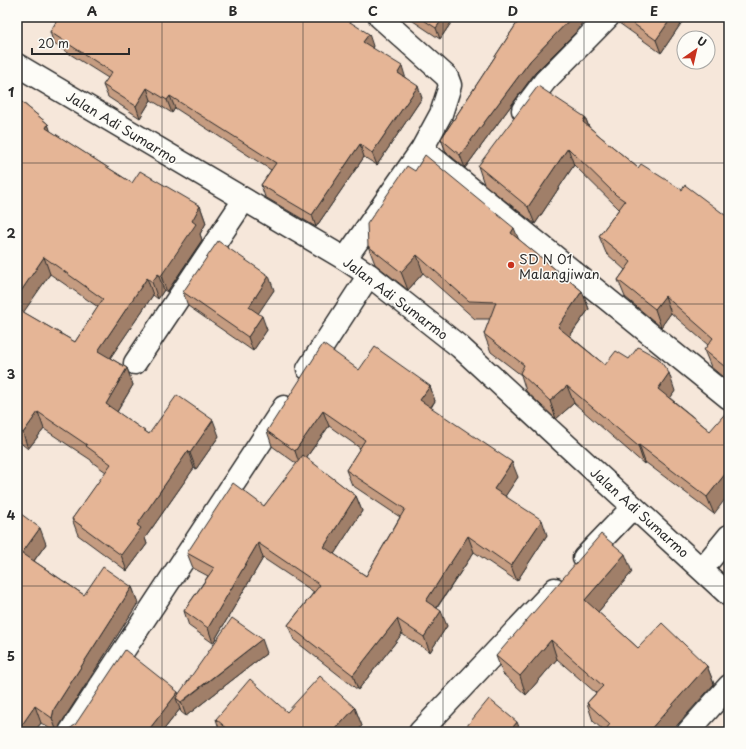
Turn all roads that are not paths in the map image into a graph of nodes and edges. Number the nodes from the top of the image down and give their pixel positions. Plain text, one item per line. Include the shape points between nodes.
1 (380, 17) edge
2 (608, 17) edge
3 (17, 65) edge
4 (513, 124) edge
5 (422, 149) junction
6 (481, 167) edge
7 (467, 186) junction
8 (244, 200) junction
9 (345, 259) junction
10 (369, 275) junction
11 (135, 363) dead end
12 (729, 398) edge
13 (633, 507) junction
14 (729, 536) edge
15 (702, 570) junction
16 (729, 595) edge
17 (729, 686) edge
18 (70, 732) edge
19 (420, 732) edge
20 (688, 732) edge

1 - 5 street via 447,77 450,85 441,114
2 - 4 street via 545,81
3 - 8 street, Jalan Adi Sumarmo
5 - 7 street
5 - 9 street
6 - 7 street
7 - 12 street
8 - 9 street, Jalan Adi Sumarmo
8 - 11 street
9 - 10 street, Jalan Adi Sumarmo
10 - 13 street, Jalan Adi Sumarmo via 460,347
10 - 18 street
13 - 15 street, Jalan Adi Sumarmo
13 - 19 street
14 - 15 street
15 - 16 street, Jalan Adi Sumarmo
17 - 20 street

